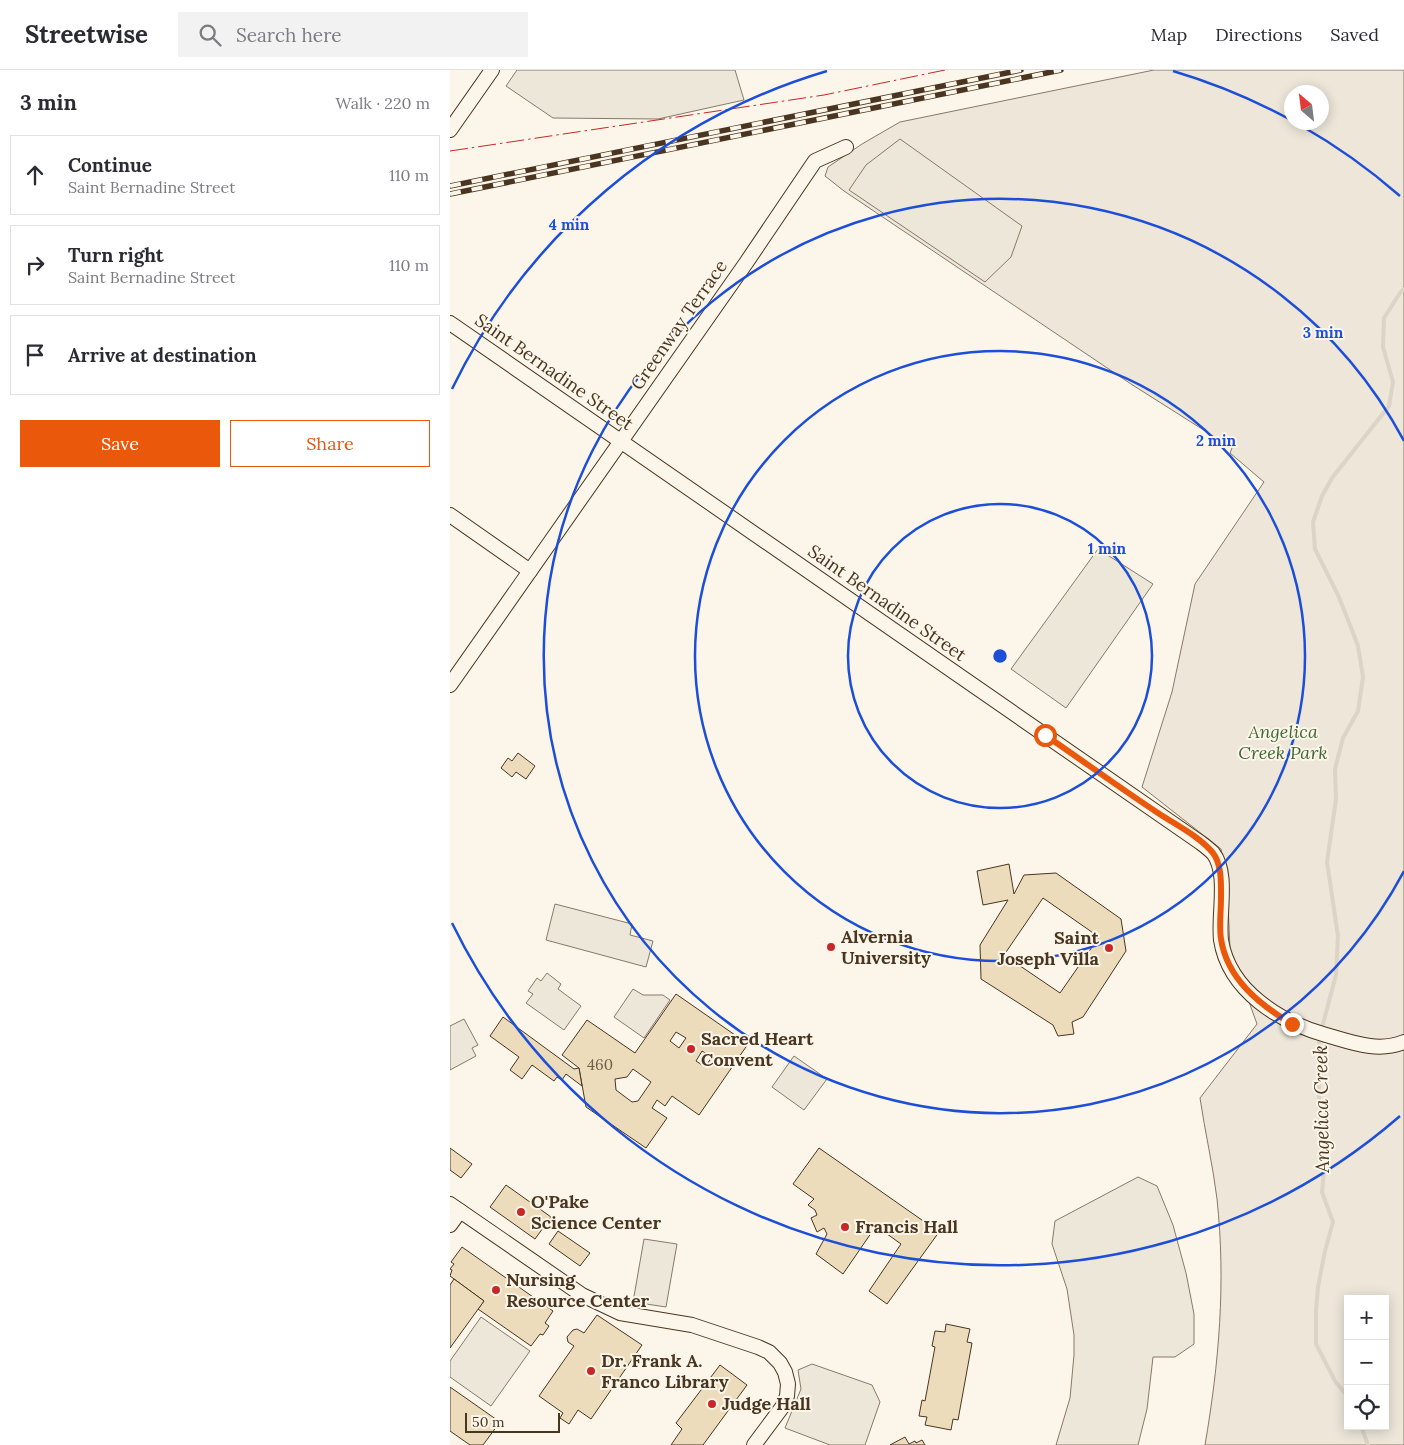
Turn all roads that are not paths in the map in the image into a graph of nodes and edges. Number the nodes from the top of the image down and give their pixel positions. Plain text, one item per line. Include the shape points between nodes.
1 (492, 70) edge
2 (450, 130) edge
3 (846, 146) dead end
4 (450, 323) edge
5 (620, 441) junction
6 (450, 515) edge
7 (530, 571) junction
8 (450, 685) edge
9 (1404, 1042) edge
10 (455, 1207) edge
11 (450, 1225) edge
12 (754, 1445) edge

1 - 2 street
3 - 5 street, Greenway Terrace via 815,161
4 - 5 street, Saint Bernadine Street
5 - 7 street, Greenway Terrace
5 - 9 street, Saint Bernadine Street via 1214,854 1219,868 1221,939 1226,957 1230,968 1268,1009 1292,1024 1344,1042 1378,1047
6 - 7 street
7 - 8 street, Greenway Terrace
10 - 11 street
10 - 12 street via 582,1295 620,1313 692,1325 769,1352 780,1363 788,1384 783,1406

